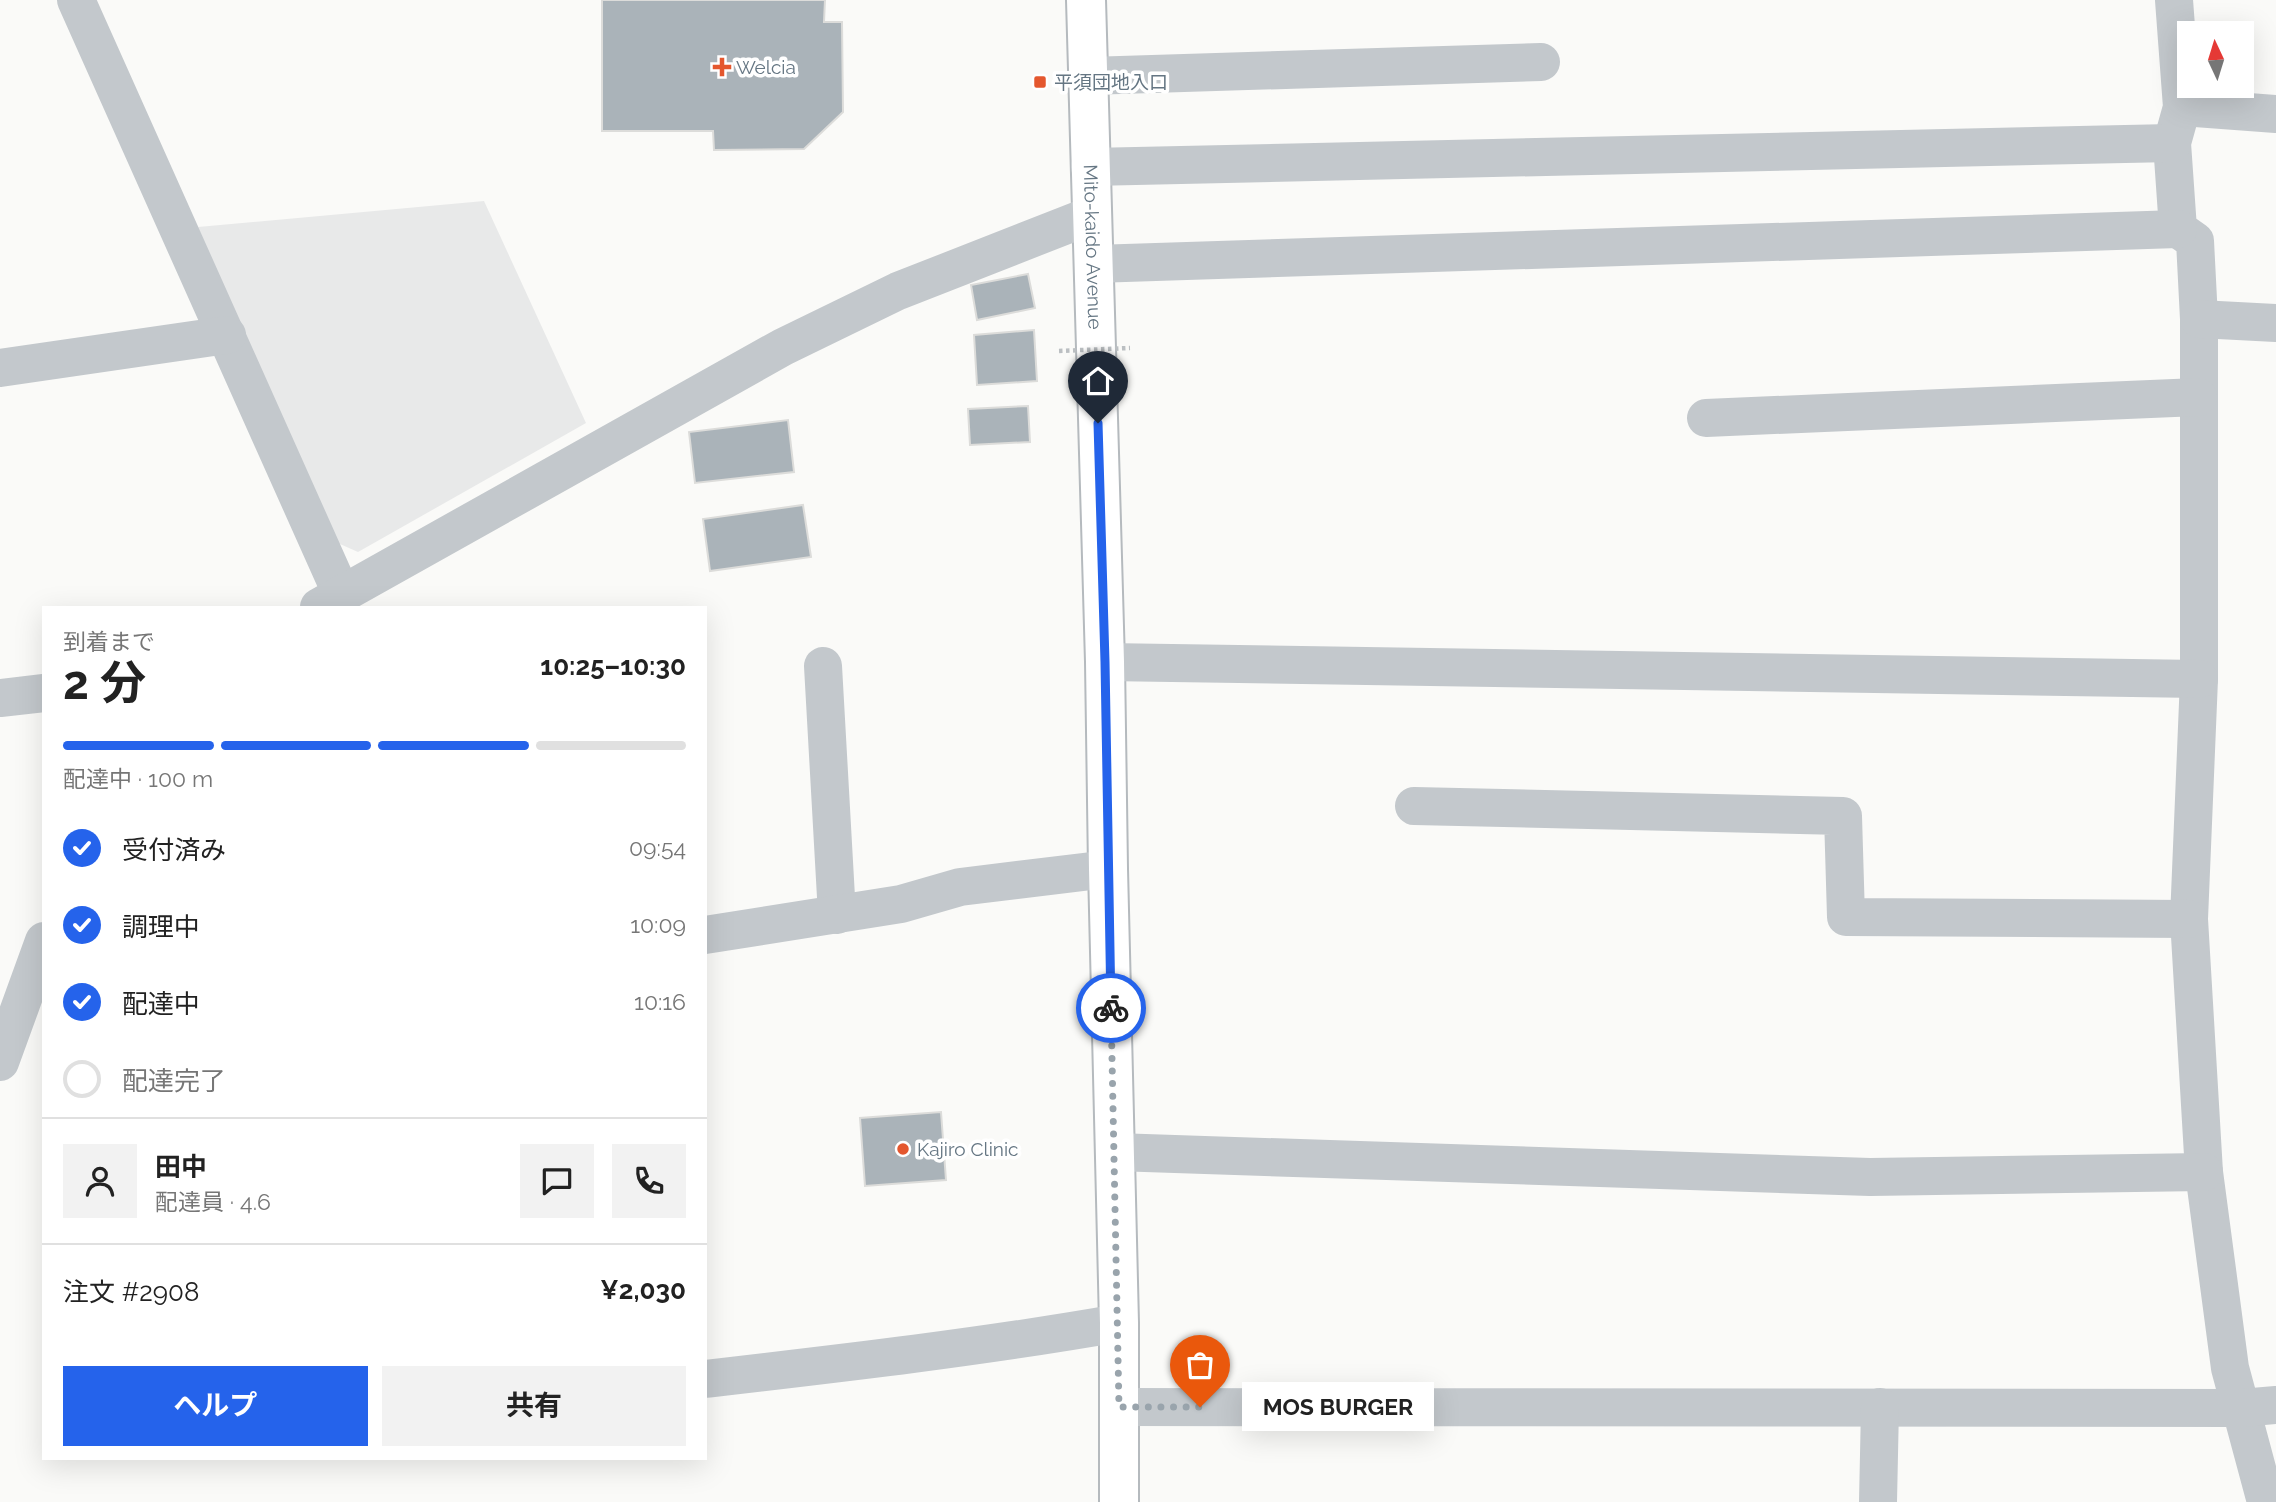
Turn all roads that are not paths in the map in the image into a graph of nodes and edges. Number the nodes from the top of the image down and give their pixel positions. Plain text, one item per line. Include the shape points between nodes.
1 (76, 0) edge
2 (1086, 0) edge
3 (2174, 0) edge
4 (1541, 62) dead end
5 (1088, 76) junction
6 (2182, 107) junction
7 (2276, 114) edge
8 (2172, 143) junction
9 (1090, 167) junction
10 (1092, 215) junction
11 (2178, 229) junction
12 (1094, 264) junction
13 (2199, 319) junction
14 (2276, 323) edge
15 (227, 335) junction
16 (0, 368) edge
17 (2198, 397) junction
18 (1706, 418) dead end
19 (330, 601) edge
20 (1105, 662) junction
21 (824, 666) dead end
22 (2199, 679) junction
23 (42, 693) edge
24 (0, 698) edge
25 (1414, 806) dead end
26 (1108, 869) junction
27 (837, 915) junction
28 (2189, 919) junction
29 (707, 935) edge
30 (42, 944) edge
31 (8, 1019) edge
32 (0, 1062) edge
33 (1115, 1152) junction
34 (2204, 1172) junction
35 (1119, 1323) junction
36 (707, 1379) edge
37 (1119, 1407) junction
38 (2258, 1407) edge
39 (1880, 1408) junction
40 (1119, 1502) edge
41 (1878, 1502) edge
42 (2266, 1502) edge

1 - 15 street
2 - 5 main road, Mito-kaido Avenue
3 - 6 street
4 - 5 street
5 - 9 main road, Mito-kaido Avenue
6 - 7 street
6 - 8 street
8 - 9 street
8 - 11 street
9 - 10 main road, Mito-kaido Avenue
10 - 12 main road, Mito-kaido Avenue
10 - 19 street via 898,291 783,346
11 - 12 street
11 - 13 street via 2195,241
12 - 20 main road, Mito-kaido Avenue
13 - 14 street
13 - 17 street
15 - 16 street
15 - 19 street
17 - 18 street
17 - 22 street
20 - 22 street
20 - 26 main road, Mito-kaido Avenue
21 - 27 street
22 - 28 street
23 - 24 street
25 - 28 street via 1843,816 1846,917
26 - 27 street via 960,887
26 - 33 main road, Mito-kaido Avenue
27 - 29 street
28 - 34 street
30 - 31 street
31 - 32 street
33 - 34 street via 1870,1177
33 - 35 main road, Mito-kaido Avenue
34 - 38 street via 2230,1368
35 - 36 street
35 - 37 main road, Mito-kaido Avenue
37 - 39 street
37 - 40 main road, Mito-kaido Avenue
38 - 39 street
38 - 42 street
39 - 41 street

